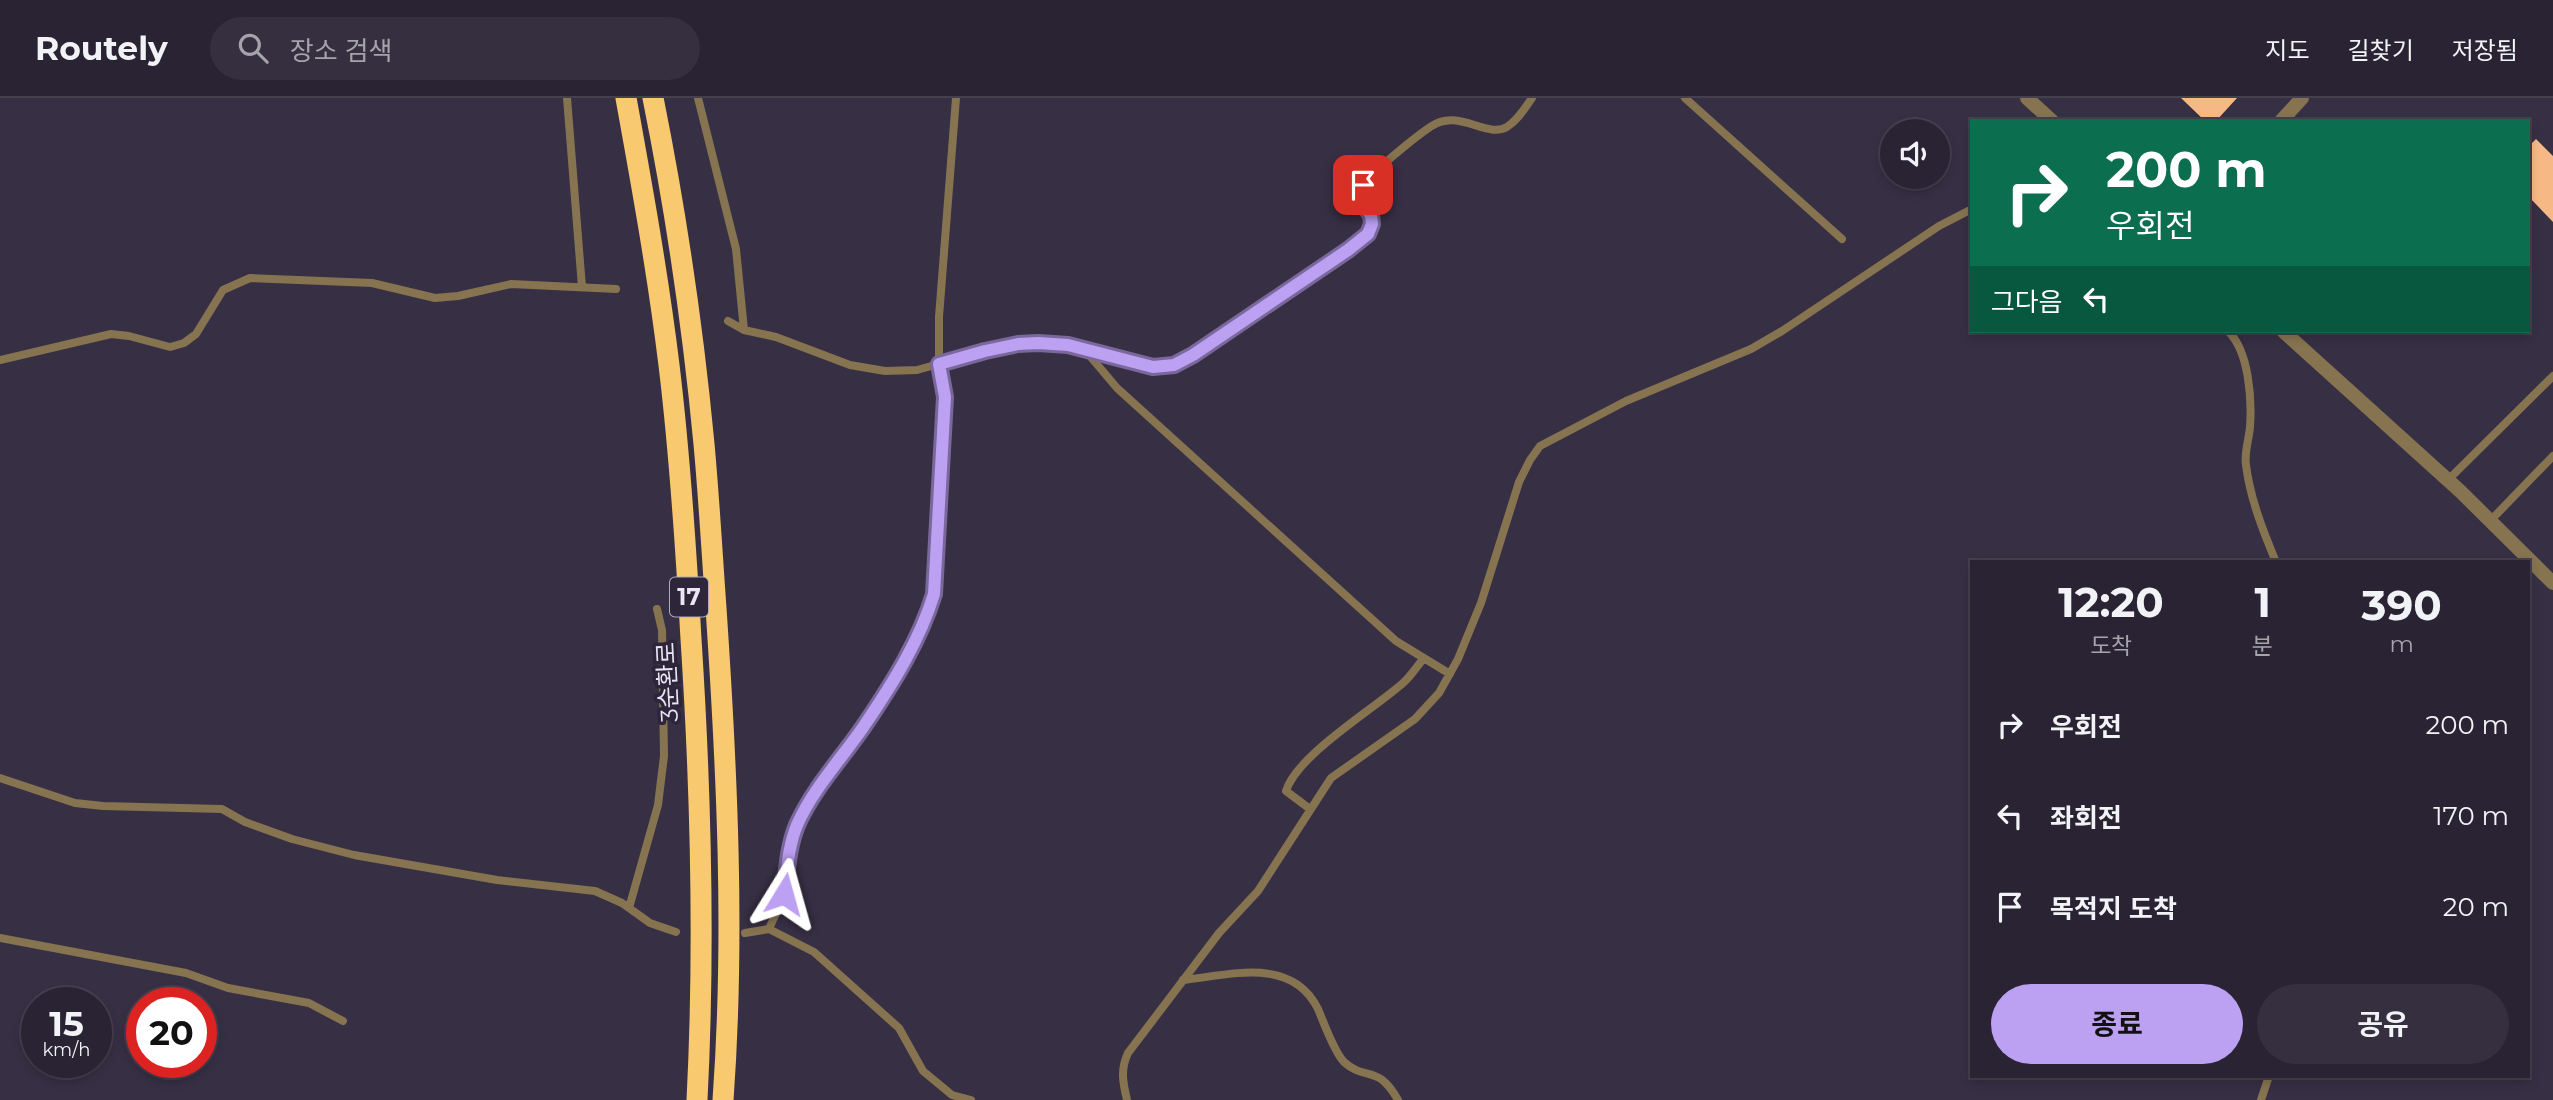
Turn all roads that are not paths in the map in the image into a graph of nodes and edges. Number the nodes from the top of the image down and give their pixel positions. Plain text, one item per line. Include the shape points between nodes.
1 (567, 98) edge
2 (626, 98) edge
3 (653, 98) edge
4 (698, 98) edge
5 (956, 98) edge
6 (1532, 98) edge
7 (1685, 98) edge
8 (2027, 98) edge
9 (2302, 98) edge
10 (2050, 119) edge
11 (2283, 119) edge
12 (1970, 210) edge
13 (1842, 239) dead end
14 (582, 287) junction
15 (616, 289) dead end
16 (728, 321) dead end
17 (744, 330) junction
18 (2229, 333) edge
19 (2285, 333) edge
20 (1083, 349) junction
21 (0, 360) edge
22 (939, 364) junction
23 (2553, 376) edge
24 (2553, 456) edge
25 (2448, 480) junction
26 (2490, 521) junction
27 (2275, 560) edge
28 (2530, 560) edge
29 (2530, 560) edge
30 (2553, 583) edge
31 (657, 610) dead end
32 (1424, 658) junction
33 (1450, 674) junction
34 (0, 778) edge
35 (1310, 809) junction
36 (629, 908) junction
37 (769, 929) junction
38 (676, 932) dead end
39 (745, 933) dead end
40 (0, 938) edge
41 (1183, 980) junction
42 (343, 1021) dead end
43 (2268, 1078) edge
44 (697, 1100) edge
45 (723, 1100) edge
46 (971, 1100) edge
47 (1127, 1100) edge
48 (1398, 1100) edge
49 (2261, 1100) edge

1 - 14 lane
2 - 44 highway, 3순환로 / 17 via 669,364 682,499 699,777 702,907
3 - 45 highway, 17 via 688,304 717,628 728,819
4 - 17 lane via 736,249
5 - 22 lane
6 - 20 lane via 1517,119 1499,130 1453,119 1428,128 1363,185 1360,197 1372,224 1368,234 1181,362 1153,367
7 - 13 lane
8 - 10 street
9 - 11 street
12 - 33 lane via 1751,349 1626,401 1540,446 1519,482 1481,603
14 - 15 lane
14 - 21 lane via 511,284 435,298 372,283 250,278 223,290 196,334 184,343 170,347 111,334
16 - 17 lane
17 - 22 lane via 865,369 918,370
18 - 27 lane via 2243,353 2247,375 2250,426 2245,462 2261,527
19 - 25 street
20 - 22 lane via 1018,344
20 - 32 lane via 1117,388 1396,641
22 - 37 lane via 945,397 934,594 928,616 867,722 797,825 784,894
23 - 25 lane
24 - 26 lane
25 - 26 street
26 - 28 street
29 - 30 street
31 - 36 lane via 662,630 664,755 658,805
32 - 33 lane
32 - 35 lane via 1404,682 1310,757 1288,785 1286,791
33 - 35 lane via 1415,719 1331,778
34 - 36 lane via 75,803 222,809 292,839 354,855 497,880 595,891
35 - 41 lane via 1258,891
36 - 38 lane via 650,923
37 - 39 lane
37 - 46 lane via 814,952 899,1028 923,1071 952,1095
40 - 42 lane via 186,973 228,988 309,1003
41 - 47 lane via 1123,1063
41 - 48 lane via 1260,972 1296,982 1314,1003 1342,1060 1353,1069 1380,1076
43 - 49 lane

